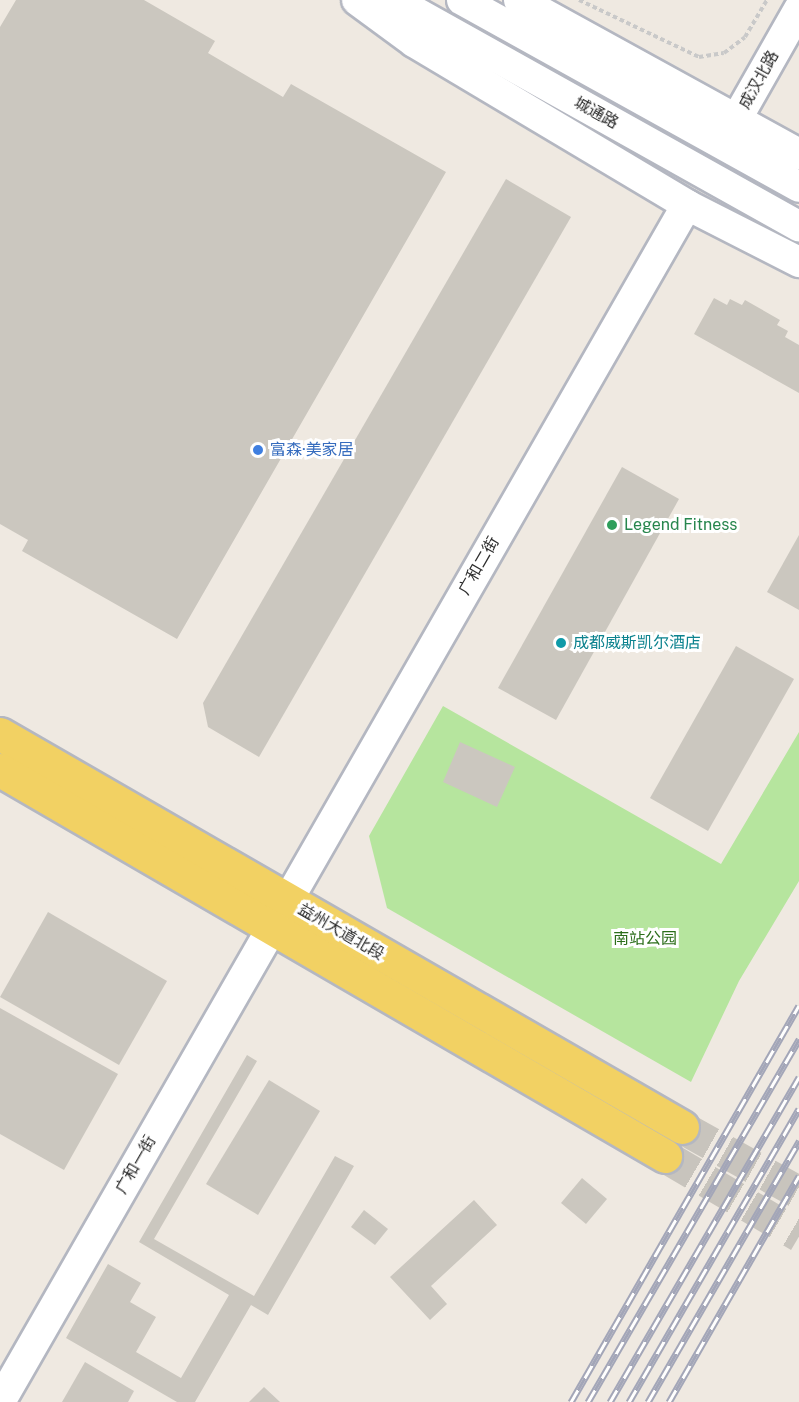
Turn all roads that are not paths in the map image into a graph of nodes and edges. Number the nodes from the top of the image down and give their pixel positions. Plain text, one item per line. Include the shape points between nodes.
1 (357, 0) edge
2 (394, 0) edge
3 (462, 0) edge
4 (519, 0) edge
5 (799, 9) edge
6 (736, 120) junction
7 (799, 154) edge
8 (799, 187) edge
9 (687, 205) junction
10 (799, 226) edge
11 (799, 262) edge
12 (0, 734) edge
13 (0, 770) edge
14 (279, 914) junction
15 (682, 1127) tunnel mouth
16 (665, 1156) tunnel mouth
17 (0, 1402) edge

1 - 9 street via 414,42
2 - 10 street, 城通路
3 - 8 street, 城通路
4 - 6 street
5 - 6 street, 成汉北路
6 - 7 street
9 - 11 street
9 - 14 street, 广和二街
12 - 14 main road, 益州大道北段
13 - 14 main road, 益州大道北段
14 - 15 main road, 益州大道北段
14 - 16 main road, 益州大道北段
14 - 17 street, 广和一街

